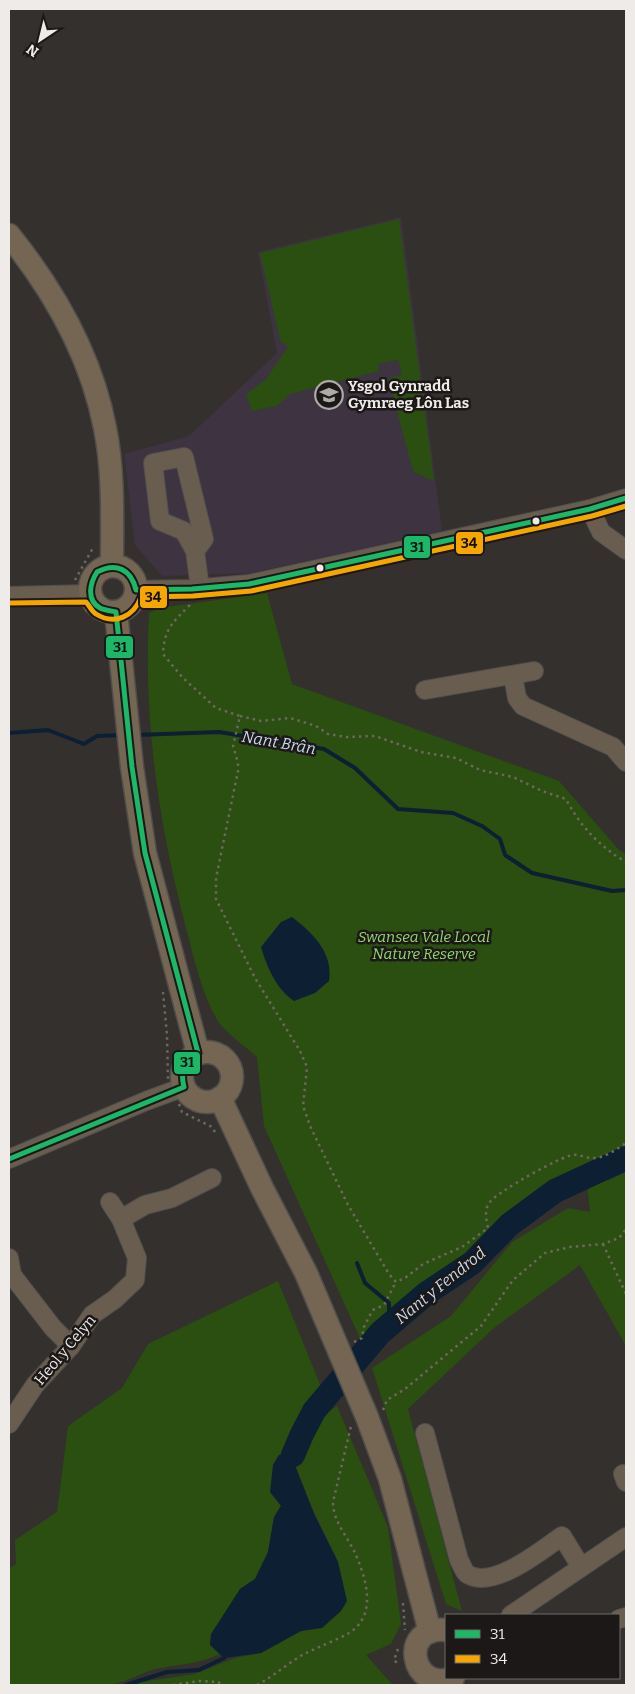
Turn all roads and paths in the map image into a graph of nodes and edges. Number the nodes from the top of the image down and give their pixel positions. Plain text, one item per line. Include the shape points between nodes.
1 (9, 235) edge
2 (626, 498) edge
3 (590, 510) junction
4 (626, 550) edge
5 (195, 551) junction
6 (112, 565) junction
7 (196, 589) junction
8 (136, 590) junction
9 (90, 594) junction
10 (9, 596) edge
11 (116, 612) junction
12 (534, 671) dead end
13 (513, 676) junction
14 (425, 690) dead end
15 (240, 716) junction
16 (626, 762) edge
17 (626, 862) edge
18 (198, 1053) junction
19 (184, 1087) junction
20 (220, 1098) junction
21 (626, 1142) edge
22 (9, 1159) edge
23 (212, 1178) dead end
24 (110, 1202) dead end
25 (121, 1219) junction
26 (603, 1244) dead end
27 (9, 1258) edge
28 (396, 1282) junction
29 (626, 1294) edge
30 (71, 1346) junction
31 (341, 1352) junction
32 (349, 1418) dead end
33 (9, 1424) edge
34 (355, 1433) dead end
35 (425, 1433) dead end
36 (626, 1537) edge
37 (581, 1566) junction
38 (403, 1603) dead end
39 (512, 1614) edge
40 (438, 1631) edge
41 (406, 1632) dead end
42 (399, 1644) dead end
43 (400, 1666) dead end
44 (449, 1681) edge
45 (172, 1685) edge
46 (222, 1685) edge

1 - 6 main road via 60,305 90,373 105,429 112,510
2 - 3 street
3 - 4 street via 601,532
3 - 7 street via 248,584
5 - 5 street via 184,531 160,521 153,462 184,457 204,539
5 - 7 street
6 - 8 main road via 130,572
6 - 9 main road via 97,572 89,586
7 - 8 street
7 - 15 path via 193,602 169,626 163,654 183,678 216,708
8 - 11 main road via 130,604
9 - 10 street
9 - 11 main road via 100,608
11 - 18 main road via 132,767 146,853
12 - 13 street
13 - 14 street
13 - 16 street via 523,706 612,747
15 - 17 path via 261,722 290,718 316,726 328,734 375,736 420,752 456,758 480,770 513,777 566,799 580,824
15 - 28 path via 233,746 238,770 216,878 216,899 255,978 307,1067 303,1106 323,1156 348,1205
18 - 19 main road via 183,1067
18 - 20 main road via 216,1054 229,1066 231,1084
19 - 20 main road via 200,1101
19 - 22 street
20 - 31 main road
21 - 28 path via 608,1154 593,1158 572,1155 557,1160 501,1191 488,1203 488,1228
23 - 25 street via 172,1198 145,1205
24 - 25 street, Heol y Celyn
25 - 30 street, Heol y Celyn via 137,1258 135,1280 92,1315
26 - 29 path
27 - 30 street via 12,1274 53,1328
28 - 31 path via 386,1302 373,1310 362,1338
30 - 33 street, Heol y Celyn via 35,1385
31 - 40 main road via 390,1479
32 - 34 path
35 - 37 street via 459,1560 467,1574 477,1579 505,1573 562,1536
36 - 37 street
37 - 39 street
38 - 41 path
40 - 44 main road via 420,1640 415,1662 426,1677
42 - 43 path via 394,1660
45 - 46 path via 199,1680

